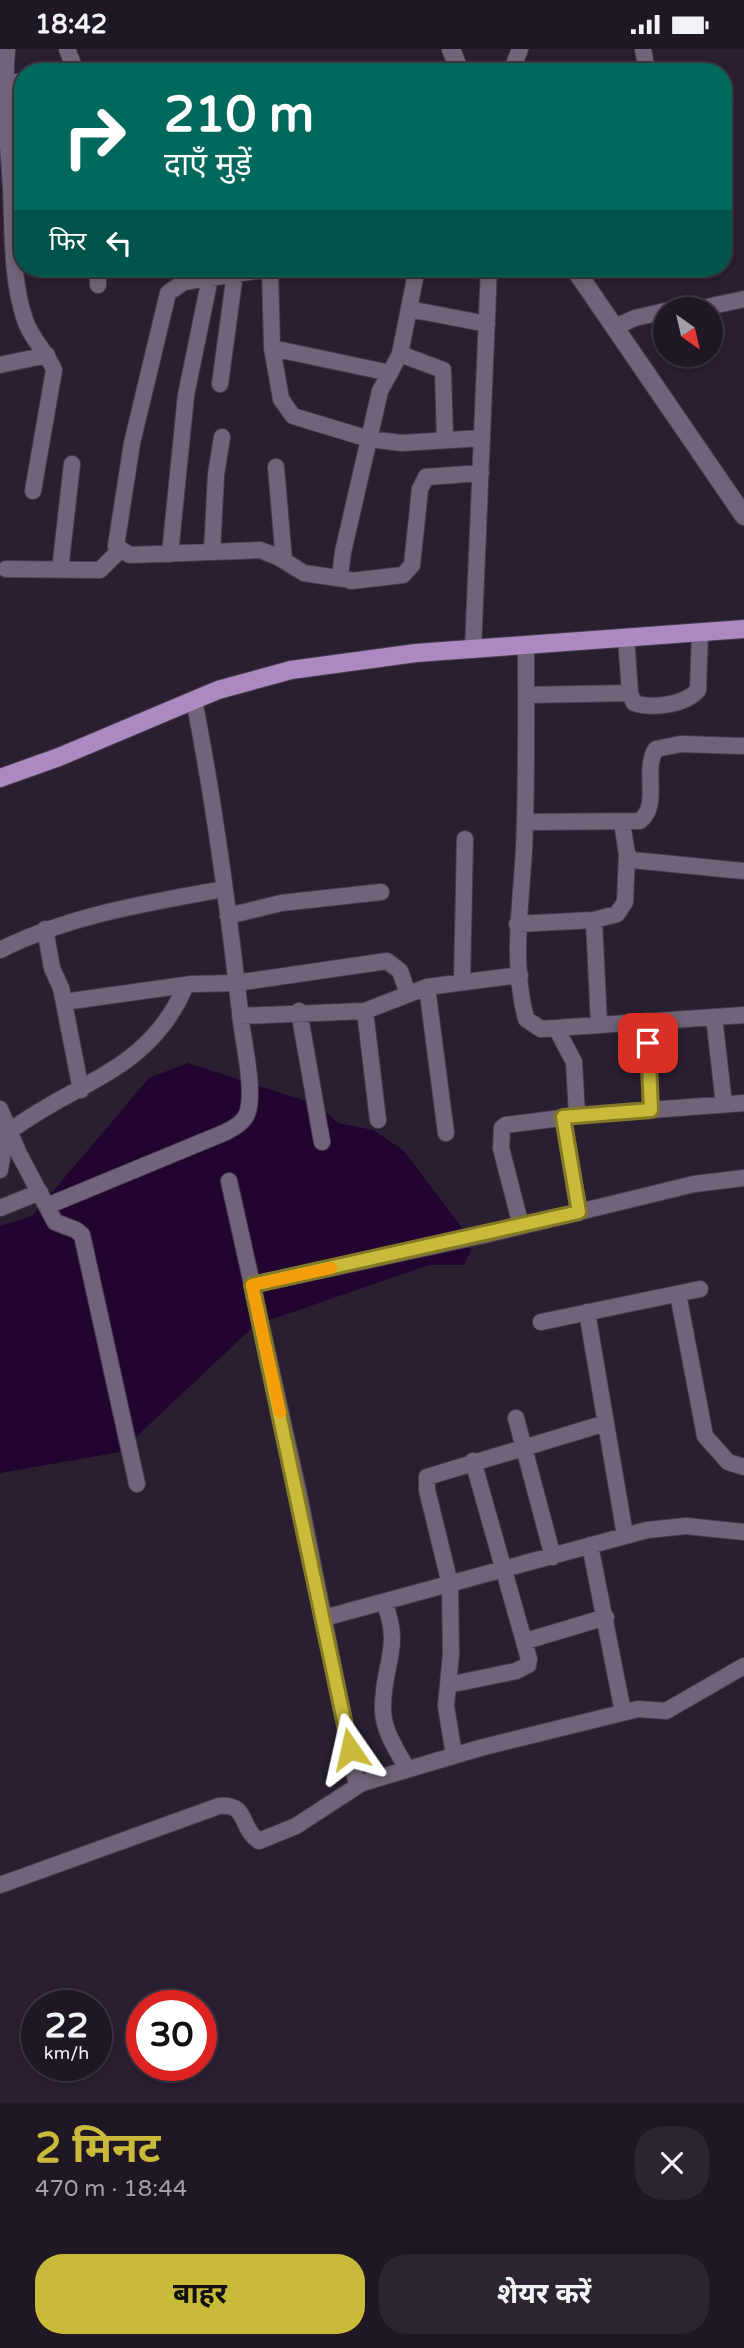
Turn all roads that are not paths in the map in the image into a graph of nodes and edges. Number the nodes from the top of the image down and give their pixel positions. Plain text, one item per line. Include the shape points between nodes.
1 (7, 49) edge
2 (2, 82) edge
3 (14, 128) edge
4 (14, 167) edge
5 (14, 253) edge
6 (17, 277) edge
7 (98, 277) edge
8 (215, 277) edge
9 (234, 277) edge
10 (272, 277) edge
11 (415, 277) edge
12 (489, 277) edge
13 (580, 277) edge
14 (210, 278) junction
15 (98, 285) dead end
16 (744, 299) edge
17 (723, 304) edge
18 (409, 309) junction
19 (653, 314) edge
20 (486, 324) junction
21 (615, 327) junction
22 (272, 348) junction
23 (400, 354) junction
24 (47, 355) junction
25 (0, 365) edge
26 (390, 373) junction
27 (220, 384) dead end
28 (222, 437) dead end
29 (482, 438) junction
30 (369, 439) junction
31 (445, 440) junction
32 (72, 464) dead end
33 (276, 467) dead end
34 (481, 473) junction
35 (33, 491) dead end
36 (743, 514) edge
37 (120, 551) junction
38 (212, 551) junction
39 (170, 554) junction
40 (284, 561) junction
41 (6, 569) dead end
42 (60, 570) junction
43 (344, 579) junction
44 (744, 629) edge
45 (700, 632) junction
46 (626, 637) junction
47 (526, 646) junction
48 (473, 650) junction
49 (629, 693) junction
50 (526, 695) junction
51 (194, 699) junction
52 (744, 746) edge
53 (0, 778) edge
54 (525, 822) junction
55 (622, 823) junction
56 (466, 839) dead end
57 (627, 854) junction
58 (744, 871) edge
59 (225, 889) junction
60 (381, 892) dead end
61 (228, 916) junction
62 (594, 920) junction
63 (517, 924) junction
64 (45, 929) junction
65 (0, 950) edge
66 (520, 975) junction
67 (462, 982) junction
68 (236, 983) junction
69 (186, 985) junction
70 (427, 987) junction
71 (408, 994) junction
72 (64, 1002) junction
73 (299, 1011) junction
74 (365, 1011) junction
75 (744, 1015) edge
76 (240, 1016) junction
77 (715, 1017) junction
78 (647, 1021) junction
79 (599, 1025) junction
80 (556, 1028) junction
81 (81, 1090) junction
82 (744, 1103) edge
83 (723, 1104) junction
84 (0, 1109) edge
85 (651, 1110) junction
86 (570, 1116) junction
87 (378, 1120) dead end
88 (10, 1131) junction
89 (446, 1133) dead end
90 (322, 1142) dead end
91 (0, 1170) edge
92 (744, 1178) edge
93 (229, 1181) dead end
94 (43, 1199) junction
95 (0, 1208) edge
96 (579, 1212) junction
97 (521, 1226) junction
98 (252, 1285) junction
99 (701, 1289) dead end
100 (678, 1294) junction
101 (587, 1312) junction
102 (541, 1322) dead end
103 (516, 1418) dead end
104 (606, 1423) junction
105 (523, 1446) junction
106 (473, 1461) junction
107 (744, 1467) edge
108 (136, 1484) dead end
109 (744, 1532) edge
110 (625, 1535) junction
111 (590, 1545) junction
112 (553, 1557) junction
113 (505, 1570) junction
114 (450, 1584) junction
115 (384, 1602) junction
116 (606, 1617) junction
117 (324, 1619) junction
118 (526, 1641) junction
119 (744, 1666) edge
120 (449, 1685) junction
121 (623, 1712) junction
122 (454, 1755) junction
123 (407, 1769) junction
124 (357, 1786) junction
125 (0, 1885) edge

1 - 2 street
2 - 3 street
4 - 5 street
6 - 24 street via 31,335
7 - 15 street
8 - 14 street
9 - 27 street
10 - 22 street
11 - 18 street
12 - 20 street
13 - 21 street
14 - 37 street via 184,282 168,293 164,302 132,443 116,540
14 - 39 street via 186,395
16 - 17 street
18 - 20 street
18 - 23 street
19 - 21 street
20 - 29 street
21 - 36 street
22 - 26 street
22 - 30 street via 281,399 293,416
23 - 26 street
23 - 31 street via 443,370
24 - 25 street
24 - 35 street via 54,380
26 - 30 street via 380,391
28 - 38 street
29 - 31 street
29 - 34 street
30 - 31 street via 402,443
30 - 43 street via 340,565
32 - 42 street
33 - 40 street
34 - 43 street via 425,477 408,572 398,577
34 - 48 street
37 - 39 street
37 - 42 street via 100,570
38 - 39 street
38 - 40 street via 260,550
40 - 43 street via 304,573
41 - 42 street
44 - 45 main road
45 - 46 main road
45 - 49 street via 701,683 694,695 642,706 634,703
46 - 47 main road
46 - 49 street
47 - 48 main road
47 - 50 street
48 - 51 main road via 321,664
49 - 50 street
50 - 54 street
51 - 53 main road
51 - 59 street
52 - 55 street via 681,744 656,749 646,816
54 - 55 street
54 - 63 street
55 - 57 street
56 - 67 street
57 - 58 street via 637,862
57 - 62 street via 623,908
59 - 61 street
59 - 64 street via 135,905
60 - 61 street via 281,903
61 - 68 street
62 - 63 street
62 - 79 street
63 - 66 street
64 - 65 street
64 - 72 street
66 - 67 street
66 - 80 street via 526,1019 541,1029
67 - 70 street
68 - 69 street
68 - 71 street via 387,961 400,971
68 - 76 street
69 - 72 street
69 - 81 street via 175,1011 155,1037 131,1059
70 - 71 street
70 - 89 street
71 - 74 street
72 - 81 street
73 - 74 street
73 - 76 street
73 - 90 street
74 - 87 street
75 - 77 street
76 - 94 street via 249,1092 242,1121 226,1132
77 - 78 street
77 - 83 street
78 - 79 street
78 - 85 street
79 - 80 street
80 - 86 street via 574,1062
81 - 88 street
82 - 83 street
83 - 85 street
84 - 88 street
85 - 86 street
86 - 96 street
86 - 97 street via 502,1128 501,1148
88 - 91 street
88 - 94 street
92 - 96 street via 702,1182
93 - 98 street
94 - 95 street
94 - 108 street via 55,1223 76,1230 84,1243
96 - 97 street
97 - 98 street
98 - 117 street
99 - 100 street
100 - 101 street
100 - 107 street via 705,1436 728,1462
101 - 102 street
101 - 104 street
103 - 105 street
104 - 105 street
104 - 110 street
105 - 106 street
105 - 112 street
106 - 113 street
106 - 114 street via 432,1473 425,1482
109 - 110 street via 686,1526
110 - 111 street
111 - 112 street
111 - 116 street
112 - 113 street
113 - 114 street
113 - 118 street
114 - 115 street
114 - 120 street
115 - 117 street
115 - 123 street via 394,1640 383,1711 389,1735
116 - 118 street
116 - 121 street
117 - 124 street
118 - 120 street via 529,1659 524,1669
119 - 121 street via 674,1708
120 - 122 street via 446,1706
121 - 122 street
122 - 123 street
123 - 124 street
124 - 125 street via 314,1816 268,1839 253,1837 237,1808 219,1806

